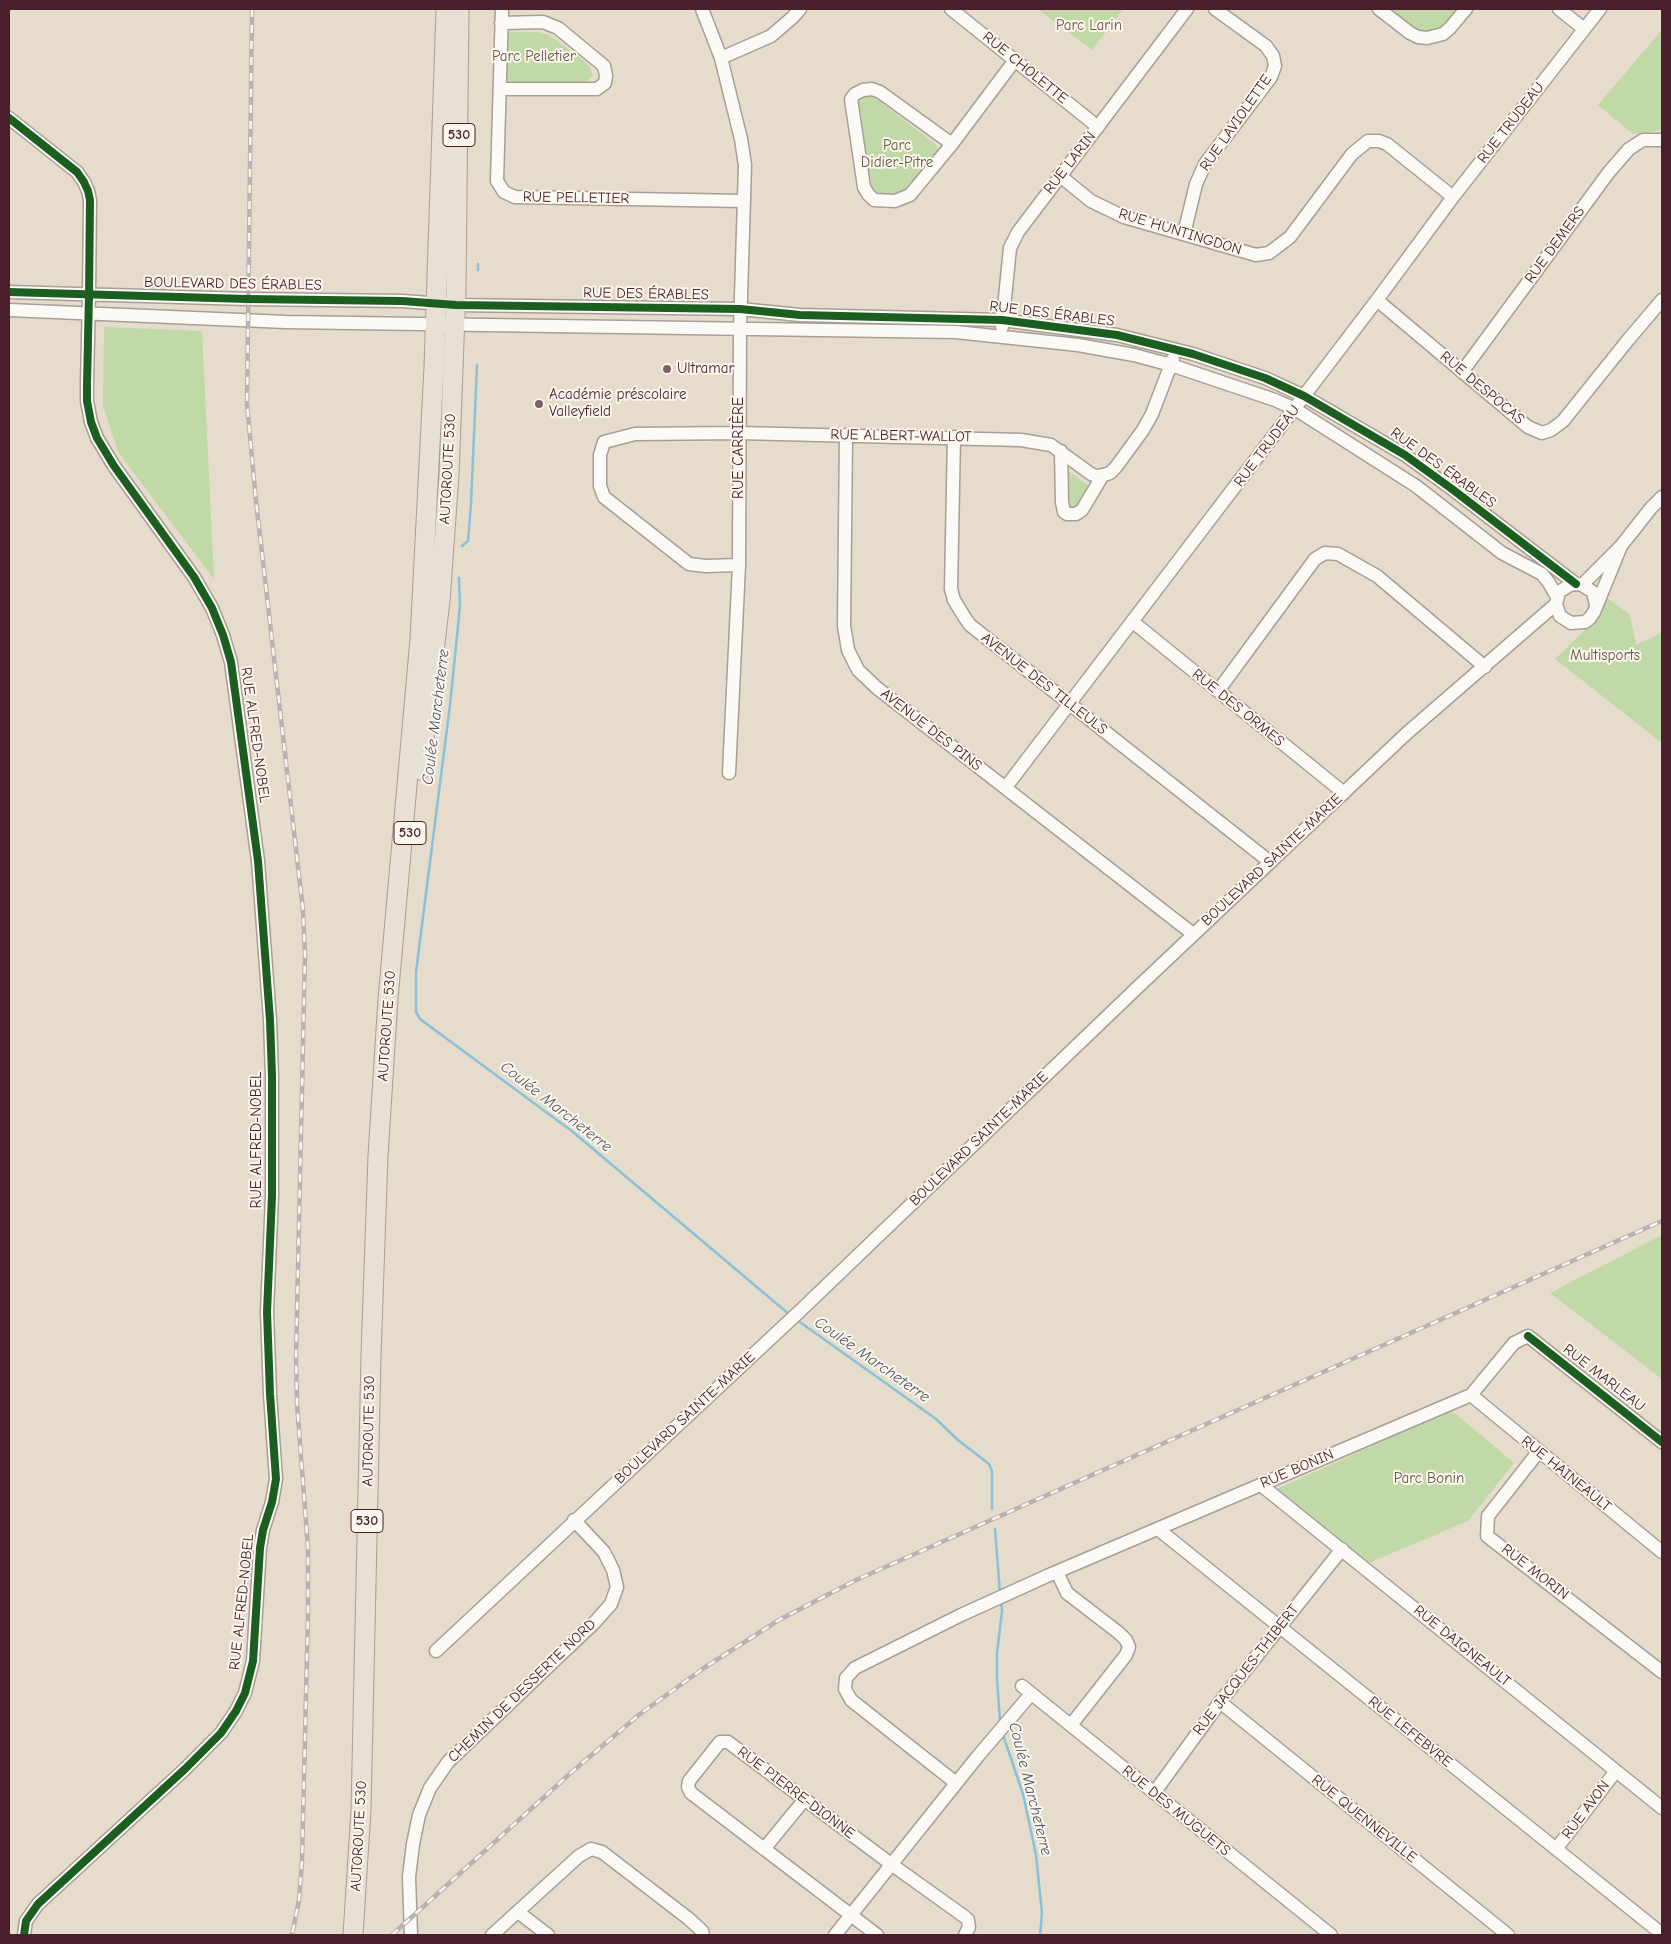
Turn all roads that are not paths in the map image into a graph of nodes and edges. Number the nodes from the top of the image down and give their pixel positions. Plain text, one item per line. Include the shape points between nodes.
1 (446, 9) edge
2 (459, 9) edge
3 (502, 9) edge
4 (702, 9) edge
5 (800, 9) edge
6 (951, 9) edge
7 (1187, 9) edge
8 (1215, 9) edge
9 (1379, 9) edge
10 (1466, 9) edge
11 (1559, 9) edge
12 (1600, 9) edge
13 (501, 23) junction
14 (1584, 29) junction
15 (722, 58) junction
16 (1015, 60) junction
17 (500, 89) junction
18 (9, 118) edge
19 (1098, 127) junction
20 (1662, 140) edge
21 (952, 144) junction
22 (1059, 175) junction
23 (1453, 197) junction
24 (744, 201) junction
25 (1184, 234) junction
26 (9, 292) edge
27 (89, 295) junction
28 (1377, 300) junction
29 (1662, 300) edge
30 (436, 304) junction
31 (456, 305) junction
32 (740, 309) junction
33 (9, 310) edge
34 (88, 313) junction
35 (1002, 320) junction
36 (445, 325) junction
37 (740, 329) junction
38 (1002, 336) junction
39 (1176, 350) junction
40 (1171, 365) junction
41 (1462, 372) junction
42 (1304, 396) junction
43 (1295, 409) junction
44 (739, 433) junction
45 (846, 435) junction
46 (954, 437) junction
47 (1061, 452) junction
48 (1103, 476) junction
49 (1662, 497) edge
50 (1621, 546) junction
51 (739, 565) junction
52 (1579, 584) junction
53 (1556, 601) junction
54 (1596, 605) junction
55 (1565, 621) junction
56 (1133, 622) junction
57 (1526, 632) junction
58 (1485, 667) junction
59 (1218, 691) junction
60 (1070, 705) junction
61 (729, 773) dead end
62 (1006, 787) junction
63 (1344, 793) junction
64 (1270, 862) junction
65 (1193, 934) junction
66 (1528, 1336) joint
67 (1471, 1395) junction
68 (1662, 1442) edge
69 (1539, 1451) junction
70 (1261, 1485) junction
71 (574, 1520) junction
72 (1158, 1528) junction
73 (1342, 1549) junction
74 (1662, 1552) edge
75 (1052, 1574) junction
76 (1280, 1627) junction
77 (436, 1651) dead end
78 (1662, 1672) edge
79 (1220, 1702) junction
80 (1071, 1725) junction
81 (1616, 1771) junction
82 (956, 1783) junction
83 (1154, 1793) junction
84 (805, 1799) junction
85 (1662, 1808) edge
86 (764, 1849) junction
87 (1556, 1849) junction
88 (890, 1864) junction
89 (518, 1912) junction
90 (851, 1915) junction
91 (1662, 1934) edge
92 (24, 1935) edge
93 (353, 1935) edge
94 (411, 1935) edge
95 (492, 1935) edge
96 (548, 1935) edge
97 (703, 1935) edge
98 (835, 1935) edge
99 (877, 1935) edge
100 (965, 1935) edge
101 (1331, 1935) edge
102 (1508, 1935) edge

1 - 30 highway, AUTOROUTE 530 / 530
2 - 31 highway, AUTOROUTE 530 / 530
3 - 13 street, RUE PELLETIER
4 - 15 street, RUE CARRIÈRE
5 - 15 street via 771,36
6 - 16 street, RUE CHOLETTE
7 - 19 street, RUE LARIN
8 - 25 street, RUE LAVIOLETTE via 1266,46 1275,66 1271,78 1204,164
9 - 10 street via 1410,33 1427,38 1443,34
11 - 14 street
12 - 14 street, RUE TRUDEAU
13 - 17 street, RUE PELLETIER
13 - 17 street via 543,22 558,28 604,66 606,76 605,83 597,89
14 - 23 street, RUE TRUDEAU
15 - 24 street, RUE CARRIÈRE via 745,165
16 - 19 street, RUE CHOLETTE
16 - 21 street
17 - 24 street, RUE PELLETIER via 497,181 504,192 515,197
18 - 27 street, RUE ALFRED-NOBEL via 77,172 84,182 90,200
19 - 22 street, RUE LARIN
20 - 41 street, RUE DEMERS via 1643,140 1629,149 1609,172
21 - 21 street via 880,92 863,90 851,99 864,187 874,200 895,201 910,195
22 - 25 street, RUE HUNTINGDON via 1107,210
22 - 35 street, RUE LARIN via 1010,248
23 - 25 street, RUE HUNTINGDON via 1387,144 1368,141 1352,154 1290,237 1269,252 1256,255
23 - 28 street, RUE TRUDEAU
24 - 32 street, RUE CARRIÈRE
26 - 27 street, BOULEVARD DES ÉRABLES
27 - 30 street, BOULEVARD DES ÉRABLES via 402,300
27 - 34 street, RUE ALFRED-NOBEL
28 - 41 street, RUE DESPOCAS
28 - 42 street, RUE TRUDEAU
29 - 41 street, RUE DESPOCAS via 1563,421 1552,430 1542,433 1528,427
30 - 31 street, BOULEVARD DES ÉRABLES
30 - 36 highway, AUTOROUTE 530 / 530
31 - 32 street, RUE DES ÉRABLES
31 - 36 highway, AUTOROUTE 530 / 530
32 - 35 street, RUE DES ÉRABLES via 800,315
32 - 37 street, RUE CARRIÈRE
33 - 34 street
34 - 36 street via 217,320
34 - 92 street, RUE ALFRED-NOBEL via 87,401 94,430 114,466 194,577 212,608 226,644 236,694 258,861 270,1020 272,1196 267,1312 276,1479 260,1548 253,1661 245,1693 236,1711 221,1733 191,1763 38,1904 26,1921
35 - 38 street, RUE LARIN
35 - 39 street, RUE DES ÉRABLES via 1117,335
36 - 37 street, RUE DES ÉRABLES
36 - 93 highway, AUTOROUTE 530 / 530 via 377,1174 361,1819
37 - 38 street, RUE DES ÉRABLES via 956,332
37 - 44 street, RUE CARRIÈRE
38 - 40 street, RUE DES ÉRABLES via 1078,345
39 - 40 street
39 - 42 street, RUE DES ÉRABLES via 1265,378
40 - 43 street, RUE DES ÉRABLES
40 - 48 street via 1143,430 1116,467
42 - 43 street, RUE TRUDEAU
42 - 52 street, RUE DES ÉRABLES via 1405,455
43 - 53 street, RUE DES ÉRABLES via 1416,486 1502,553 1542,574
43 - 56 street, RUE TRUDEAU
44 - 45 street, RUE ALBERT-WALLOT
44 - 51 street, RUE CARRIÈRE
44 - 51 street, RUE ALBERT-WALLOT via 624,436 604,442 600,455 600,486 604,497 689,564
45 - 46 street, RUE ALBERT-WALLOT
45 - 62 street, AVENUE DES PINS via 844,626 852,660 877,688
46 - 47 street, RUE ALBERT-WALLOT via 1028,441 1052,445
46 - 60 street, AVENUE DES TILLEULS via 951,579 954,600 970,625
47 - 48 street, RUE ALBERT-WALLOT via 1091,474
47 - 48 street via 1062,502 1067,514 1082,510
49 - 50 street, BOULEVARD SAINTE-MARIE
50 - 52 street, BOULEVARD SAINTE-MARIE
50 - 54 street, BOULEVARD SAINTE-MARIE
51 - 61 street, RUE CARRIÈRE
52 - 53 street, BOULEVARD SAINTE-MARIE via 1564,588
52 - 54 street via 1592,592
53 - 55 street via 1560,616
53 - 57 street, BOULEVARD SAINTE-MARIE
54 - 55 street, BOULEVARD SAINTE-MARIE via 1585,622
55 - 57 street, BOULEVARD SAINTE-MARIE via 1545,624
56 - 59 street, RUE DES ORMES
56 - 60 street, RUE TRUDEAU
57 - 58 street, BOULEVARD SAINTE-MARIE
58 - 59 street via 1377,576 1338,554 1325,553 1315,559
58 - 63 street, BOULEVARD SAINTE-MARIE via 1407,733
59 - 63 street, RUE DES ORMES
60 - 62 street, RUE TRUDEAU
60 - 64 street, AVENUE DES TILLEULS
62 - 65 street, AVENUE DES PINS
63 - 64 street, BOULEVARD SAINTE-MARIE
64 - 65 street, BOULEVARD SAINTE-MARIE
65 - 71 street, BOULEVARD SAINTE-MARIE via 801,1310
66 - 67 street, RUE BONIN via 1514,1343
66 - 68 street, RUE MARLEAU
67 - 69 street, RUE HAINEAULT
67 - 70 street, RUE BONIN
69 - 74 street, RUE HAINEAULT
69 - 78 street, RUE MORIN via 1488,1516 1487,1536
70 - 72 street, RUE BONIN
70 - 73 street, RUE DAIGNEAULT
71 - 77 street, BOULEVARD SAINTE-MARIE
71 - 94 street, CHEMIN DE DESSERTE NORD via 604,1552 613,1570 617,1587 611,1604 448,1762 430,1788 419,1815 413,1844 409,1877
72 - 75 street, RUE BONIN
72 - 76 street, RUE LEFEBVRE
73 - 76 street, RUE JACQUES-THIBERT
73 - 81 street, RUE DAIGNEAULT
75 - 80 street via 1067,1593 1119,1633 1129,1647
75 - 82 street, RUE BONIN via 855,1668 846,1678 845,1689 851,1700
76 - 79 street, RUE JACQUES-THIBERT
76 - 87 street, RUE LEFEBVRE
79 - 83 street, RUE JACQUES-THIBERT
79 - 102 street, RUE QUENNEVILLE
80 - 82 street, RUE DES MUGUETS via 1026,1690
80 - 83 street, RUE DES MUGUETS
81 - 85 street, RUE DAIGNEAULT
81 - 87 street, RUE AVON
82 - 88 street
83 - 101 street, RUE DES MUGUETS
84 - 86 street
84 - 86 street, RUE PIERRE-DIONNE via 728,1742 723,1740 719,1743 689,1781 688,1789
84 - 88 street, RUE PIERRE-DIONNE
86 - 90 street, RUE PIERRE-DIONNE
87 - 91 street, RUE LEFEBVRE
88 - 90 street
88 - 100 street, RUE PIERRE-DIONNE via 966,1918 969,1927
89 - 95 street
89 - 96 street
89 - 97 street via 579,1856 592,1849 602,1852 690,1919
90 - 98 street
90 - 99 street, RUE PIERRE-DIONNE

